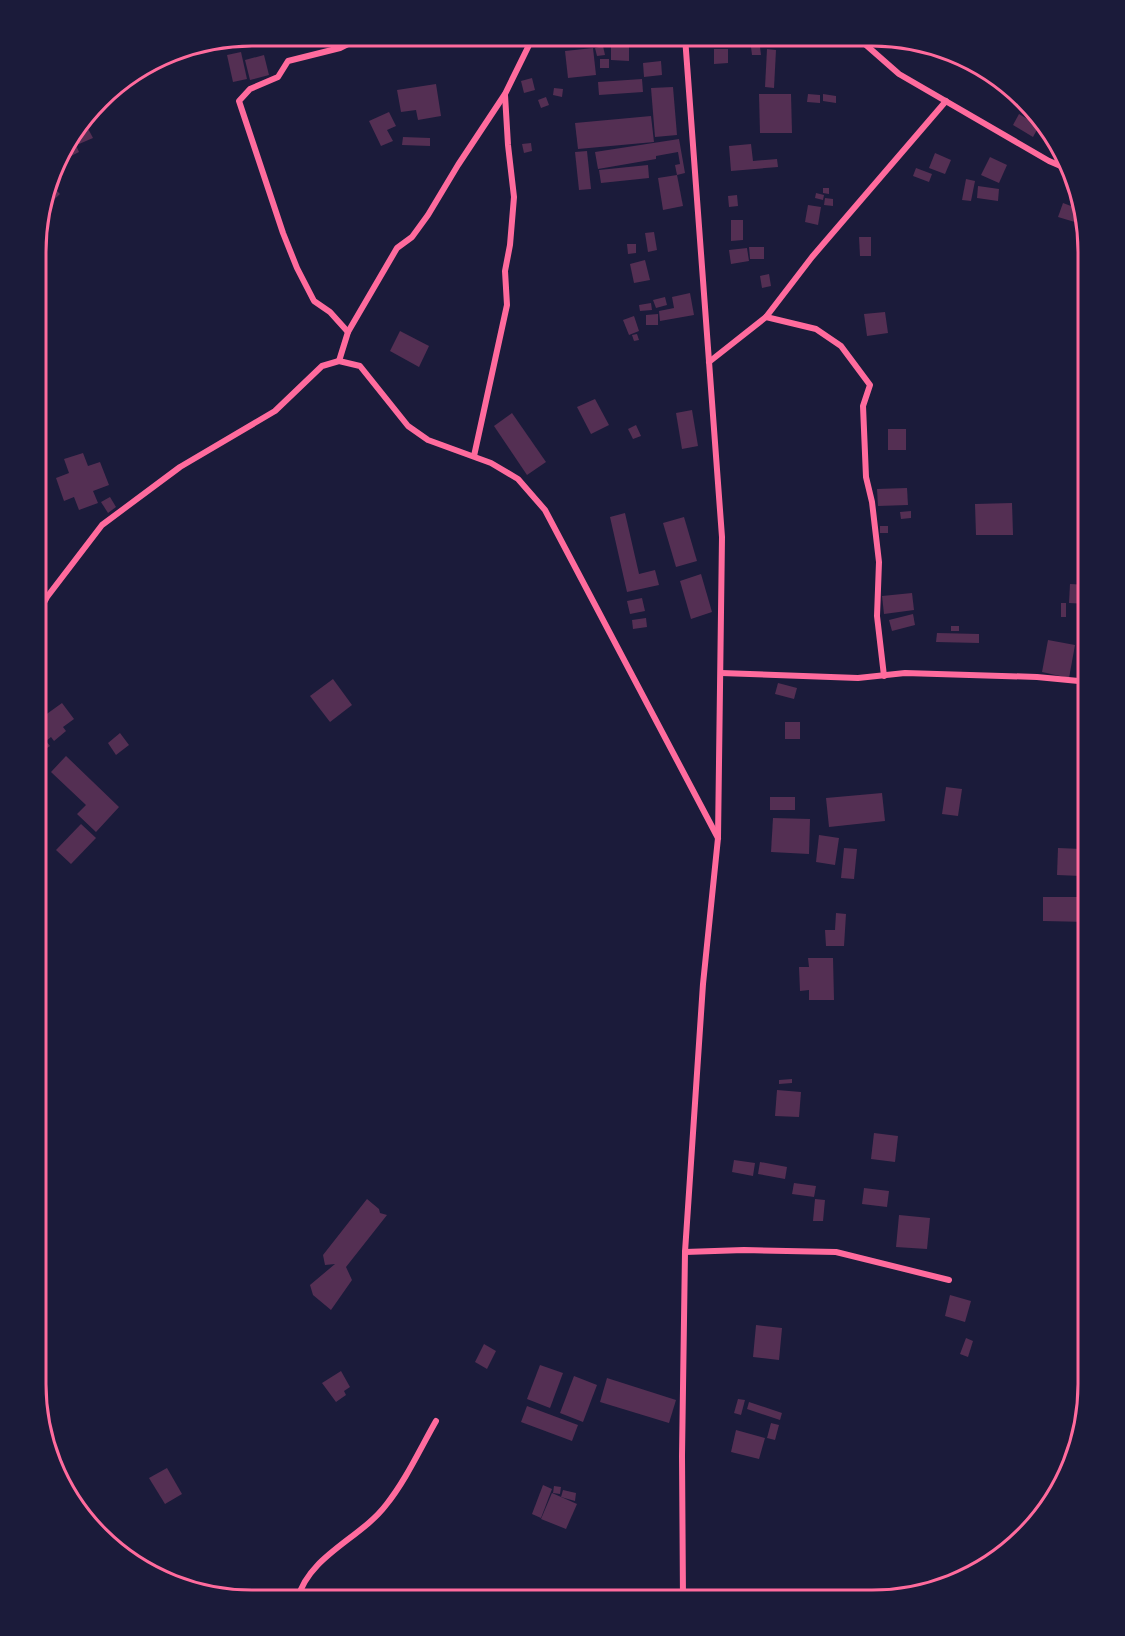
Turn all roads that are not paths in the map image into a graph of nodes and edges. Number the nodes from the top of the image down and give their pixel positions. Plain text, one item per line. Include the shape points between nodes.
1 (344, 46) edge
2 (529, 46) edge
3 (686, 46) edge
4 (867, 46) edge
5 (505, 94) junction
6 (946, 101) junction
7 (1058, 165) edge
8 (766, 317) junction
9 (348, 332) junction
10 (339, 361) junction
11 (709, 362) junction
12 (474, 456) junction
13 (46, 597) edge
14 (721, 673) junction
15 (884, 676) junction
16 (1078, 681) edge
17 (718, 838) junction
18 (685, 1252) junction
19 (949, 1280) dead end
20 (436, 1420) dead end
21 (302, 1590) edge
22 (683, 1590) edge

1 - 9 street via 288,61 278,77 250,89 239,101 297,268 314,301
2 - 5 street
3 - 11 street
4 - 6 street via 899,74
5 - 9 street via 428,215 398,248
5 - 12 street via 514,197 505,270 507,305
6 - 7 street
6 - 8 street via 812,257
8 - 11 street
8 - 15 street via 816,329 841,346 870,385 863,406 866,477 879,562 877,616
9 - 10 street
10 - 12 street via 360,366 408,426 428,440
10 - 13 street via 322,366 275,411 180,466 102,525
11 - 14 street via 722,537
12 - 17 street via 518,479 546,510
14 - 15 street
14 - 17 street
15 - 16 street via 917,673
17 - 18 street via 703,984
18 - 19 street via 836,1252
18 - 22 street
20 - 21 street via 386,1506 324,1559

